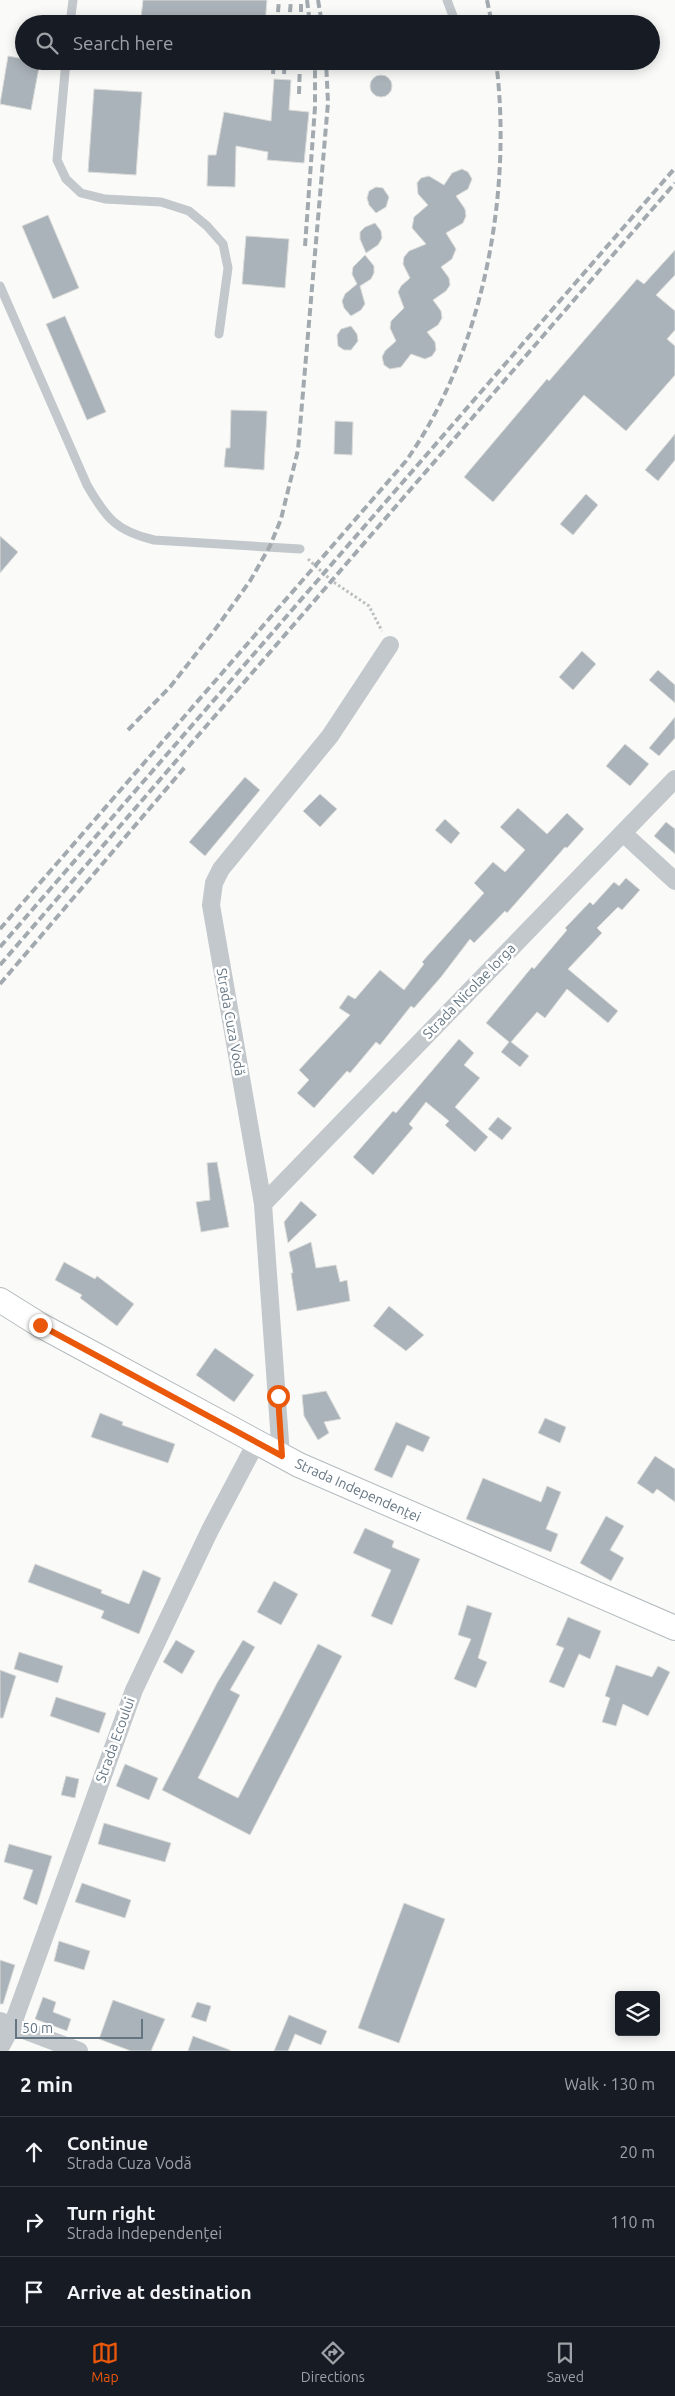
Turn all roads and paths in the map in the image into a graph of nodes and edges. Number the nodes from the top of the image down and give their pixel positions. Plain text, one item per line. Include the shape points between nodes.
1 (72, 0) edge
2 (448, 0) edge
3 (71, 15) edge
4 (453, 15) edge
5 (65, 70) edge
6 (0, 286) edge
7 (219, 334) dead end
8 (300, 549) joint
9 (390, 645) joint
10 (675, 779) edge
11 (623, 833) junction
12 (675, 882) edge
13 (263, 1204) junction
14 (0, 1300) edge
15 (256, 1443) junction
16 (282, 1456) junction
17 (675, 1628) edge
18 (6, 2023) edge
19 (0, 2048) edge
20 (79, 2051) edge

1 - 3 lane
2 - 4 lane
5 - 7 lane via 57,160 66,179 81,193 105,199 162,202 189,211 207,226 223,244 228,268
6 - 8 lane via 87,485 106,515 121,529 154,540
8 - 9 path via 332,581 369,606
9 - 13 street, Strada Cuza Vodă via 330,736 221,869 214,883 211,905
10 - 11 street, Strada Nicolae Iorga
11 - 12 street
11 - 13 street, Strada Nicolae Iorga
13 - 16 street, Strada Cuza Vodă
14 - 15 street, Strada Independenței
15 - 16 street, Strada Independenței
15 - 18 street, Strada Ecoului via 210,1530 134,1690
16 - 17 street, Strada Independenței
18 - 19 street, Strada Ecoului
18 - 20 street

